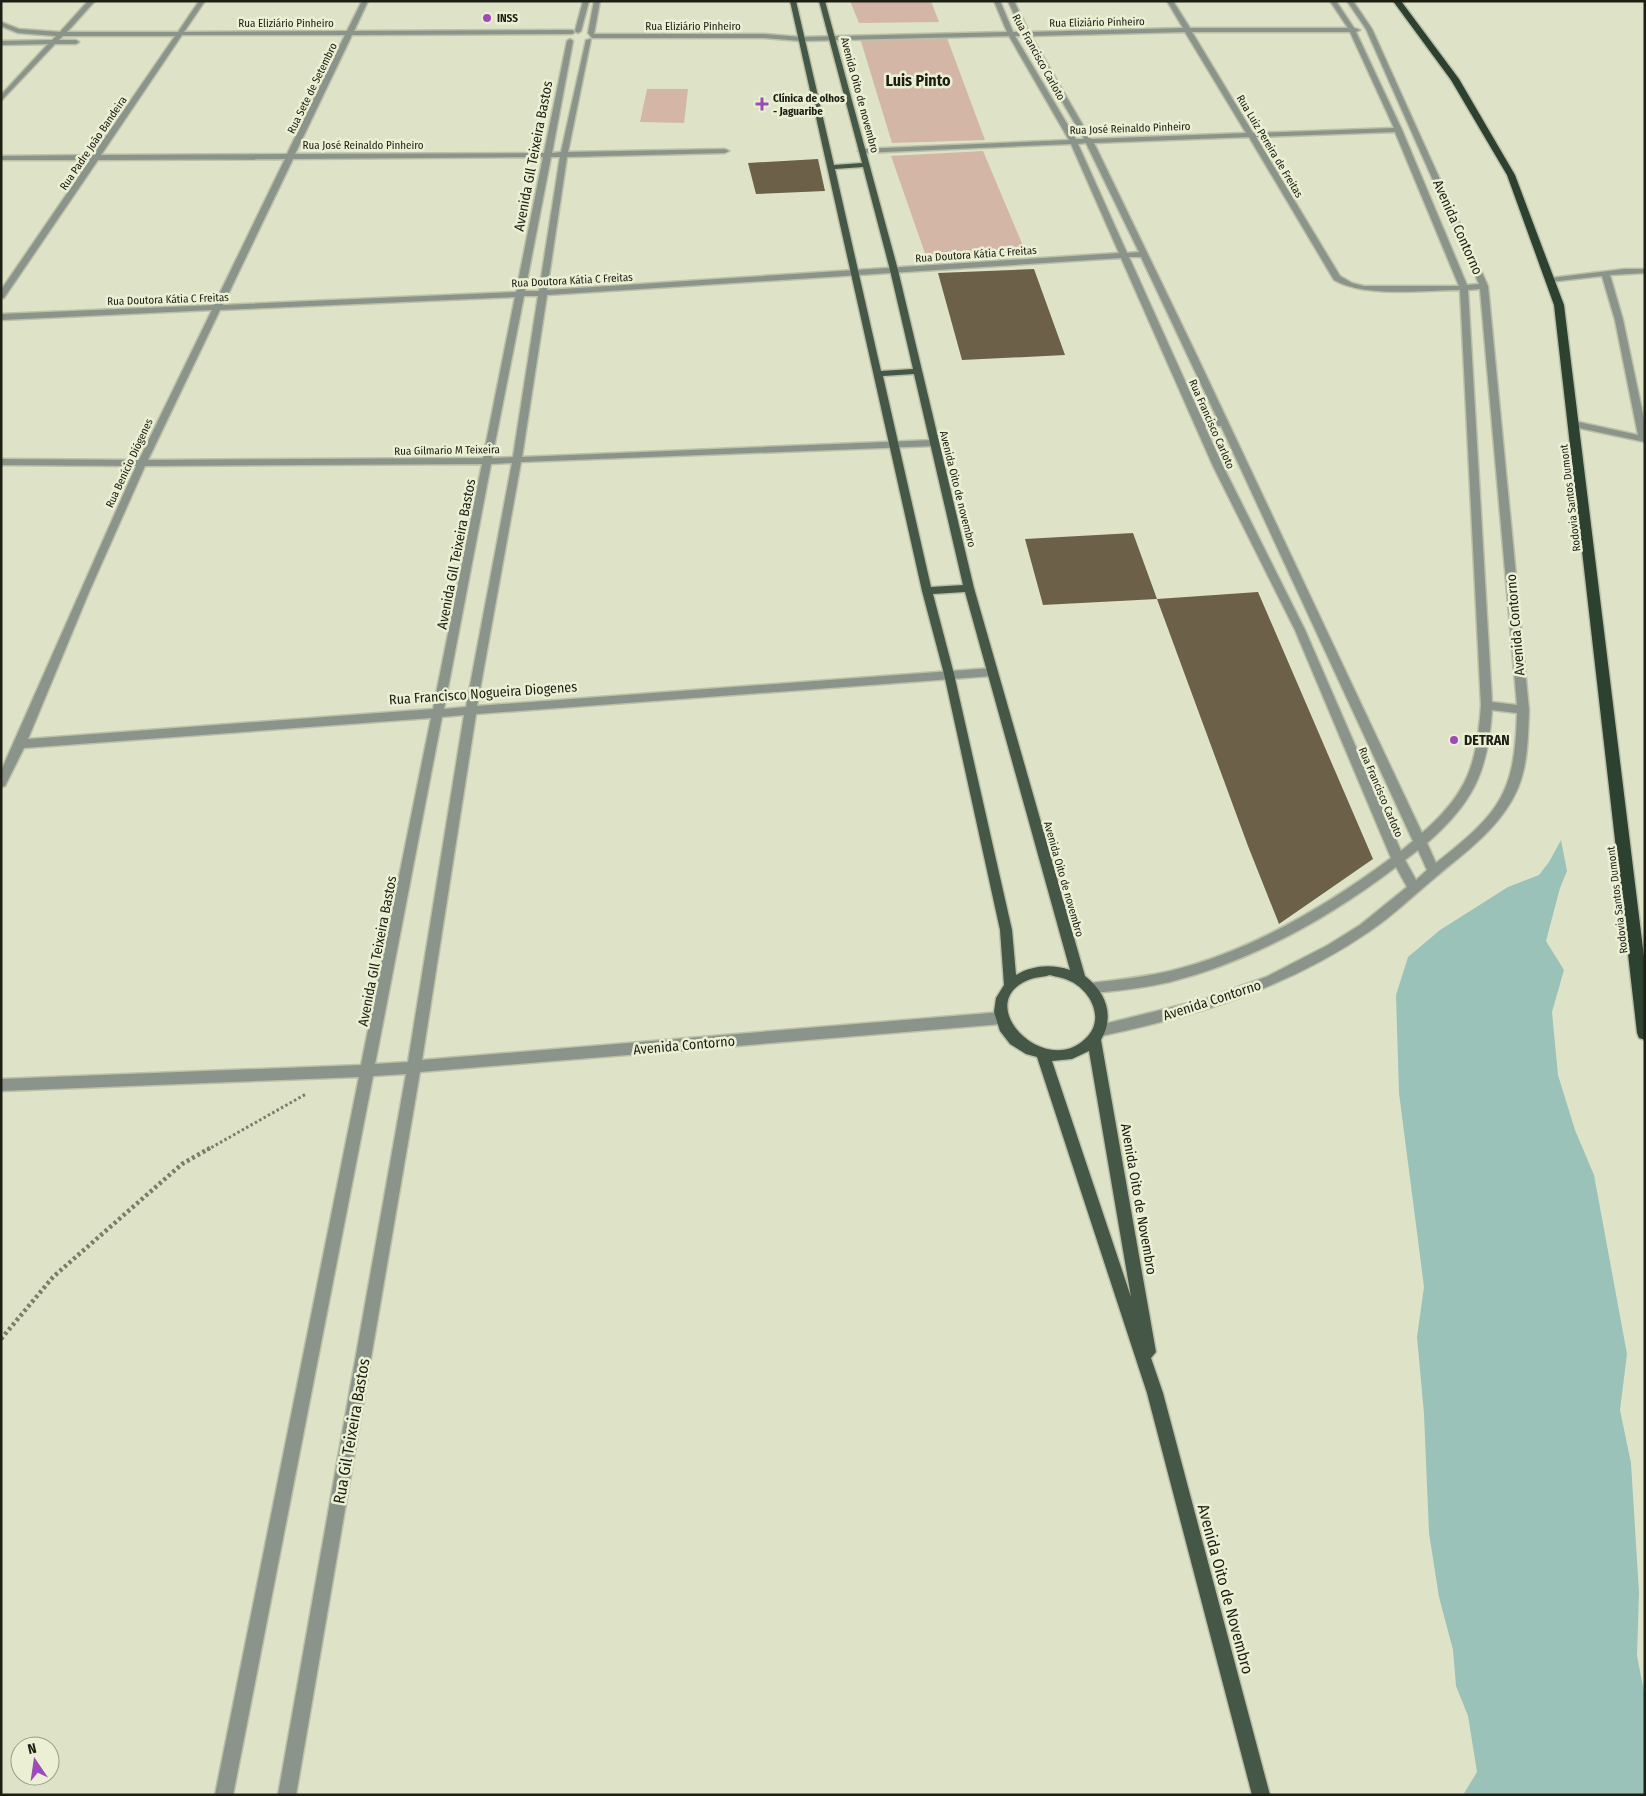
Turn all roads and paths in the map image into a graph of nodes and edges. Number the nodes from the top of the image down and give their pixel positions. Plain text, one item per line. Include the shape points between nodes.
1 (92, 1) edge
2 (202, 1) edge
3 (365, 1) edge
4 (586, 1) edge
5 (598, 1) edge
6 (793, 1) edge
7 (822, 1) edge
8 (997, 1) edge
9 (1010, 1) edge
10 (1170, 1) edge
11 (1333, 1) edge
12 (1350, 1) edge
13 (1396, 1) edge
14 (1, 24) edge
15 (1350, 26) junction
16 (1367, 26) junction
17 (1185, 27) junction
18 (892, 29) dead end
19 (1024, 30) junction
20 (1010, 31) junction
21 (350, 32) junction
22 (833, 32) junction
23 (181, 33) junction
24 (63, 34) junction
25 (800, 35) junction
26 (580, 38) junction
27 (347, 40) junction
28 (176, 41) junction
29 (55, 42) junction
30 (83, 42) dead end
31 (111, 42) dead end
32 (1, 43) edge
33 (1, 99) edge
34 (1398, 130) junction
35 (1251, 136) junction
36 (1073, 141) junction
37 (1089, 141) junction
38 (725, 151) dead end
39 (862, 151) junction
40 (546, 155) junction
41 (564, 155) junction
42 (290, 157) junction
43 (1, 158) edge
44 (96, 158) junction
45 (866, 165) junction
46 (832, 167) junction
47 (1116, 197) junction
48 (1098, 198) junction
49 (537, 210) junction
50 (557, 210) junction
51 (1144, 254) junction
52 (1124, 256) junction
53 (894, 270) junction
54 (1645, 271) edge
55 (1605, 273) junction
56 (856, 274) junction
57 (1550, 280) junction
58 (1484, 286) junction
59 (1464, 288) junction
60 (543, 293) junction
61 (520, 294) junction
62 (1, 296) edge
63 (217, 308) junction
64 (1, 317) edge
65 (917, 371) junction
66 (878, 374) junction
67 (1224, 423) junction
68 (1199, 424) junction
69 (1574, 424) junction
70 (1644, 439) edge
71 (934, 443) junction
72 (893, 445) junction
73 (517, 460) junction
74 (488, 461) junction
75 (1, 462) edge
76 (142, 463) junction
77 (1261, 528) junction
78 (969, 588) junction
79 (927, 591) junction
80 (992, 672) junction
81 (949, 674) junction
82 (1487, 705) junction
83 (471, 709) junction
84 (1523, 710) junction
85 (439, 711) junction
86 (20, 744) junction
87 (1, 783) edge
88 (1420, 844) junction
89 (1398, 860) junction
90 (1434, 872) junction
91 (1414, 888) junction
92 (1079, 979) junction
93 (1010, 984) junction
94 (1090, 988) junction
95 (1002, 1018) junction
96 (1645, 1033) edge
97 (1097, 1035) junction
98 (1043, 1054) junction
99 (414, 1068) junction
100 (366, 1071) junction
101 (1, 1084) edge
102 (308, 1093) dead end
103 (1, 1339) edge
104 (1155, 1393) junction
105 (224, 1795) edge
106 (287, 1795) edge
107 (1261, 1795) edge

1 - 24 street
2 - 23 street, Rua Padre João Bandeira
3 - 21 street, Rua Sete de Setembro
4 - 26 street
5 - 26 street
6 - 25 main road
7 - 22 main road, Avenida Oito de novembro
8 - 20 street, Rua Francisco Carloto
9 - 19 street, Rua Francisco Carloto
10 - 17 street, Rua Luiz Pereira de Freitas
11 - 15 street, Avenida Contorno
12 - 16 street, Avenida Contorno
13 - 57 highway, Rodovia Santos Dumont via 1455,79 1511,175
14 - 24 street, Rua Eliziário Pinheiro via 18,31
15 - 16 street, Rua Eliziário Pinheiro
15 - 17 street, Rua Eliziário Pinheiro
15 - 34 street, Avenida Contorno
16 - 58 street, Avenida Contorno
17 - 19 street, Rua Eliziário Pinheiro
17 - 35 street, Rua Luiz Pereira de Freitas
18 - 20 street, Rua Eliziário Pinheiro
19 - 20 street, Rua Eliziário Pinheiro
19 - 37 street, Rua Francisco Carloto
20 - 22 street, Rua Eliziário Pinheiro
20 - 36 street, Rua Francisco Carloto
21 - 23 street, Rua Eliziário Pinheiro
21 - 26 street, Rua Eliziário Pinheiro
21 - 27 street, Rua Sete de Setembro
22 - 25 street, Rua Eliziário Pinheiro
22 - 39 main road, Avenida Oito de novembro
23 - 24 street, Rua Eliziário Pinheiro
23 - 28 street, Rua Padre João Bandeira
24 - 29 street
25 - 26 street, Rua Eliziário Pinheiro
25 - 46 main road
26 - 27 street, Rua Eliziário Pinheiro
26 - 40 street, Avenida GIl Teixeira Bastos
26 - 41 street
27 - 28 street, Rua Eliziário Pinheiro
27 - 42 street, Rua Sete de Setembro
28 - 31 street, Rua Eliziário Pinheiro
28 - 44 street, Rua Padre João Bandeira
29 - 30 street
29 - 32 street
29 - 33 street
34 - 35 street, Rua José Reinaldo Pinheiro
34 - 59 street, Avenida Contorno
35 - 37 street, Rua José Reinaldo Pinheiro
35 - 59 street, Rua Luiz Pereira de Freitas via 1338,278 1348,285 1364,288
36 - 37 street, Rua José Reinaldo Pinheiro
36 - 39 street, Rua José Reinaldo Pinheiro
36 - 48 street, Rua Francisco Carloto
37 - 47 street, Rua Francisco Carloto
38 - 41 street, Rua José Reinaldo Pinheiro
39 - 45 main road, Avenida Oito de novembro
40 - 41 street, Rua José Reinaldo Pinheiro
40 - 42 street, Rua José Reinaldo Pinheiro
40 - 49 street, Avenida GIl Teixeira Bastos
41 - 50 street
42 - 44 street, Rua José Reinaldo Pinheiro
42 - 63 street, Rua Benício Diógenes
43 - 44 street, Rua José Reinaldo Pinheiro
44 - 62 street, Rua Padre João Bandeira
45 - 46 main road
45 - 53 main road, Avenida Oito de novembro
46 - 56 main road
47 - 48 street
47 - 51 street, Rua Francisco Carloto
48 - 52 street, Rua Francisco Carloto
49 - 50 street
49 - 61 street, Avenida GIl Teixeira Bastos
50 - 60 street
51 - 52 street, Rua Doutora Kátia C Freitas
51 - 67 street, Rua Francisco Carloto
52 - 53 street, Rua Doutora Kátia C Freitas
52 - 68 street, Rua Francisco Carloto
53 - 56 street, Rua Doutora Kátia C Freitas
53 - 65 main road, Avenida Oito de novembro
54 - 55 street
55 - 57 street
55 - 70 street via 1619,320
56 - 60 street, Rua Doutora Kátia C Freitas
56 - 66 main road
57 - 69 highway, Rodovia Santos Dumont via 1559,305
58 - 59 street
58 - 84 street, Avenida Contorno
59 - 82 street, Avenida Contorno
60 - 61 street, Rua Doutora Kátia C Freitas
60 - 73 street
61 - 63 street, Rua Doutora Kátia C Freitas
61 - 74 street, Avenida GIl Teixeira Bastos
63 - 64 street, Rua Doutora Kátia C Freitas
63 - 76 street, Rua Benício Diógenes
65 - 66 main road
65 - 71 main road, Avenida Oito de novembro
66 - 72 main road
67 - 68 street
67 - 77 street, Rua Francisco Carloto
68 - 77 street, Rua Francisco Carloto
69 - 70 street
69 - 96 highway, Rodovia Santos Dumont
71 - 72 street, Rua Gilmario M Teixeira
71 - 78 main road, Avenida Oito de novembro
72 - 73 street, Rua Gilmario M Teixeira
72 - 79 main road
73 - 74 street, Rua Gilmario M Teixeira
73 - 83 street
74 - 76 street, Rua Gilmario M Teixeira
74 - 85 street, Avenida GIl Teixeira Bastos
75 - 76 street, Rua Gilmario M Teixeira
76 - 86 street, Rua Benício Diógenes
77 - 88 street, Rua Francisco Carloto
77 - 89 street, Rua Francisco Carloto via 1300,630
78 - 79 main road
78 - 80 main road, Avenida Oito de novembro
79 - 81 main road
80 - 81 street, Rua Francisco Nogueira Diogenes
80 - 92 main road, Avenida Oito de novembro
81 - 83 street, Rua Francisco Nogueira Diogenes
81 - 93 main road via 1006,930
82 - 84 street
82 - 88 street, Avenida Contorno via 1482,759 1471,783 1451,811
83 - 85 street, Rua Francisco Nogueira Diogenes
83 - 99 street
84 - 90 street, Avenida Contorno via 1519,770 1507,799 1492,820
85 - 86 street, Rua Francisco Nogueira Diogenes
85 - 100 street, Avenida GIl Teixeira Bastos
86 - 87 street, Rua Benício Diógenes
88 - 89 street, Avenida Contorno
88 - 90 street, Rua Francisco Carloto
89 - 91 street, Rua Francisco Carloto
89 - 94 street, Avenida Contorno via 1326,910 1250,950 1182,974 1123,986
90 - 91 street, Avenida Contorno
91 - 97 street, Avenida Contorno via 1366,928 1262,985 1208,1005
92 - 93 main road via 1050,970 1035,971
92 - 94 main road
93 - 95 main road via 1002,1000
94 - 97 main road via 1103,1015
95 - 98 main road via 1016,1040
95 - 99 street, Avenida Contorno
97 - 98 main road via 1072,1054
97 - 104 main road, Avenida Oito de Novembro
98 - 104 main road, Avenida Oito de Novembro
99 - 100 street, Avenida Contorno
99 - 106 street, Rua Gil Teixeira Bastos
100 - 101 street, Avenida Contorno
100 - 105 street
102 - 103 path via 182,1164 53,1277
104 - 107 main road, Avenida Oito de Novembro

